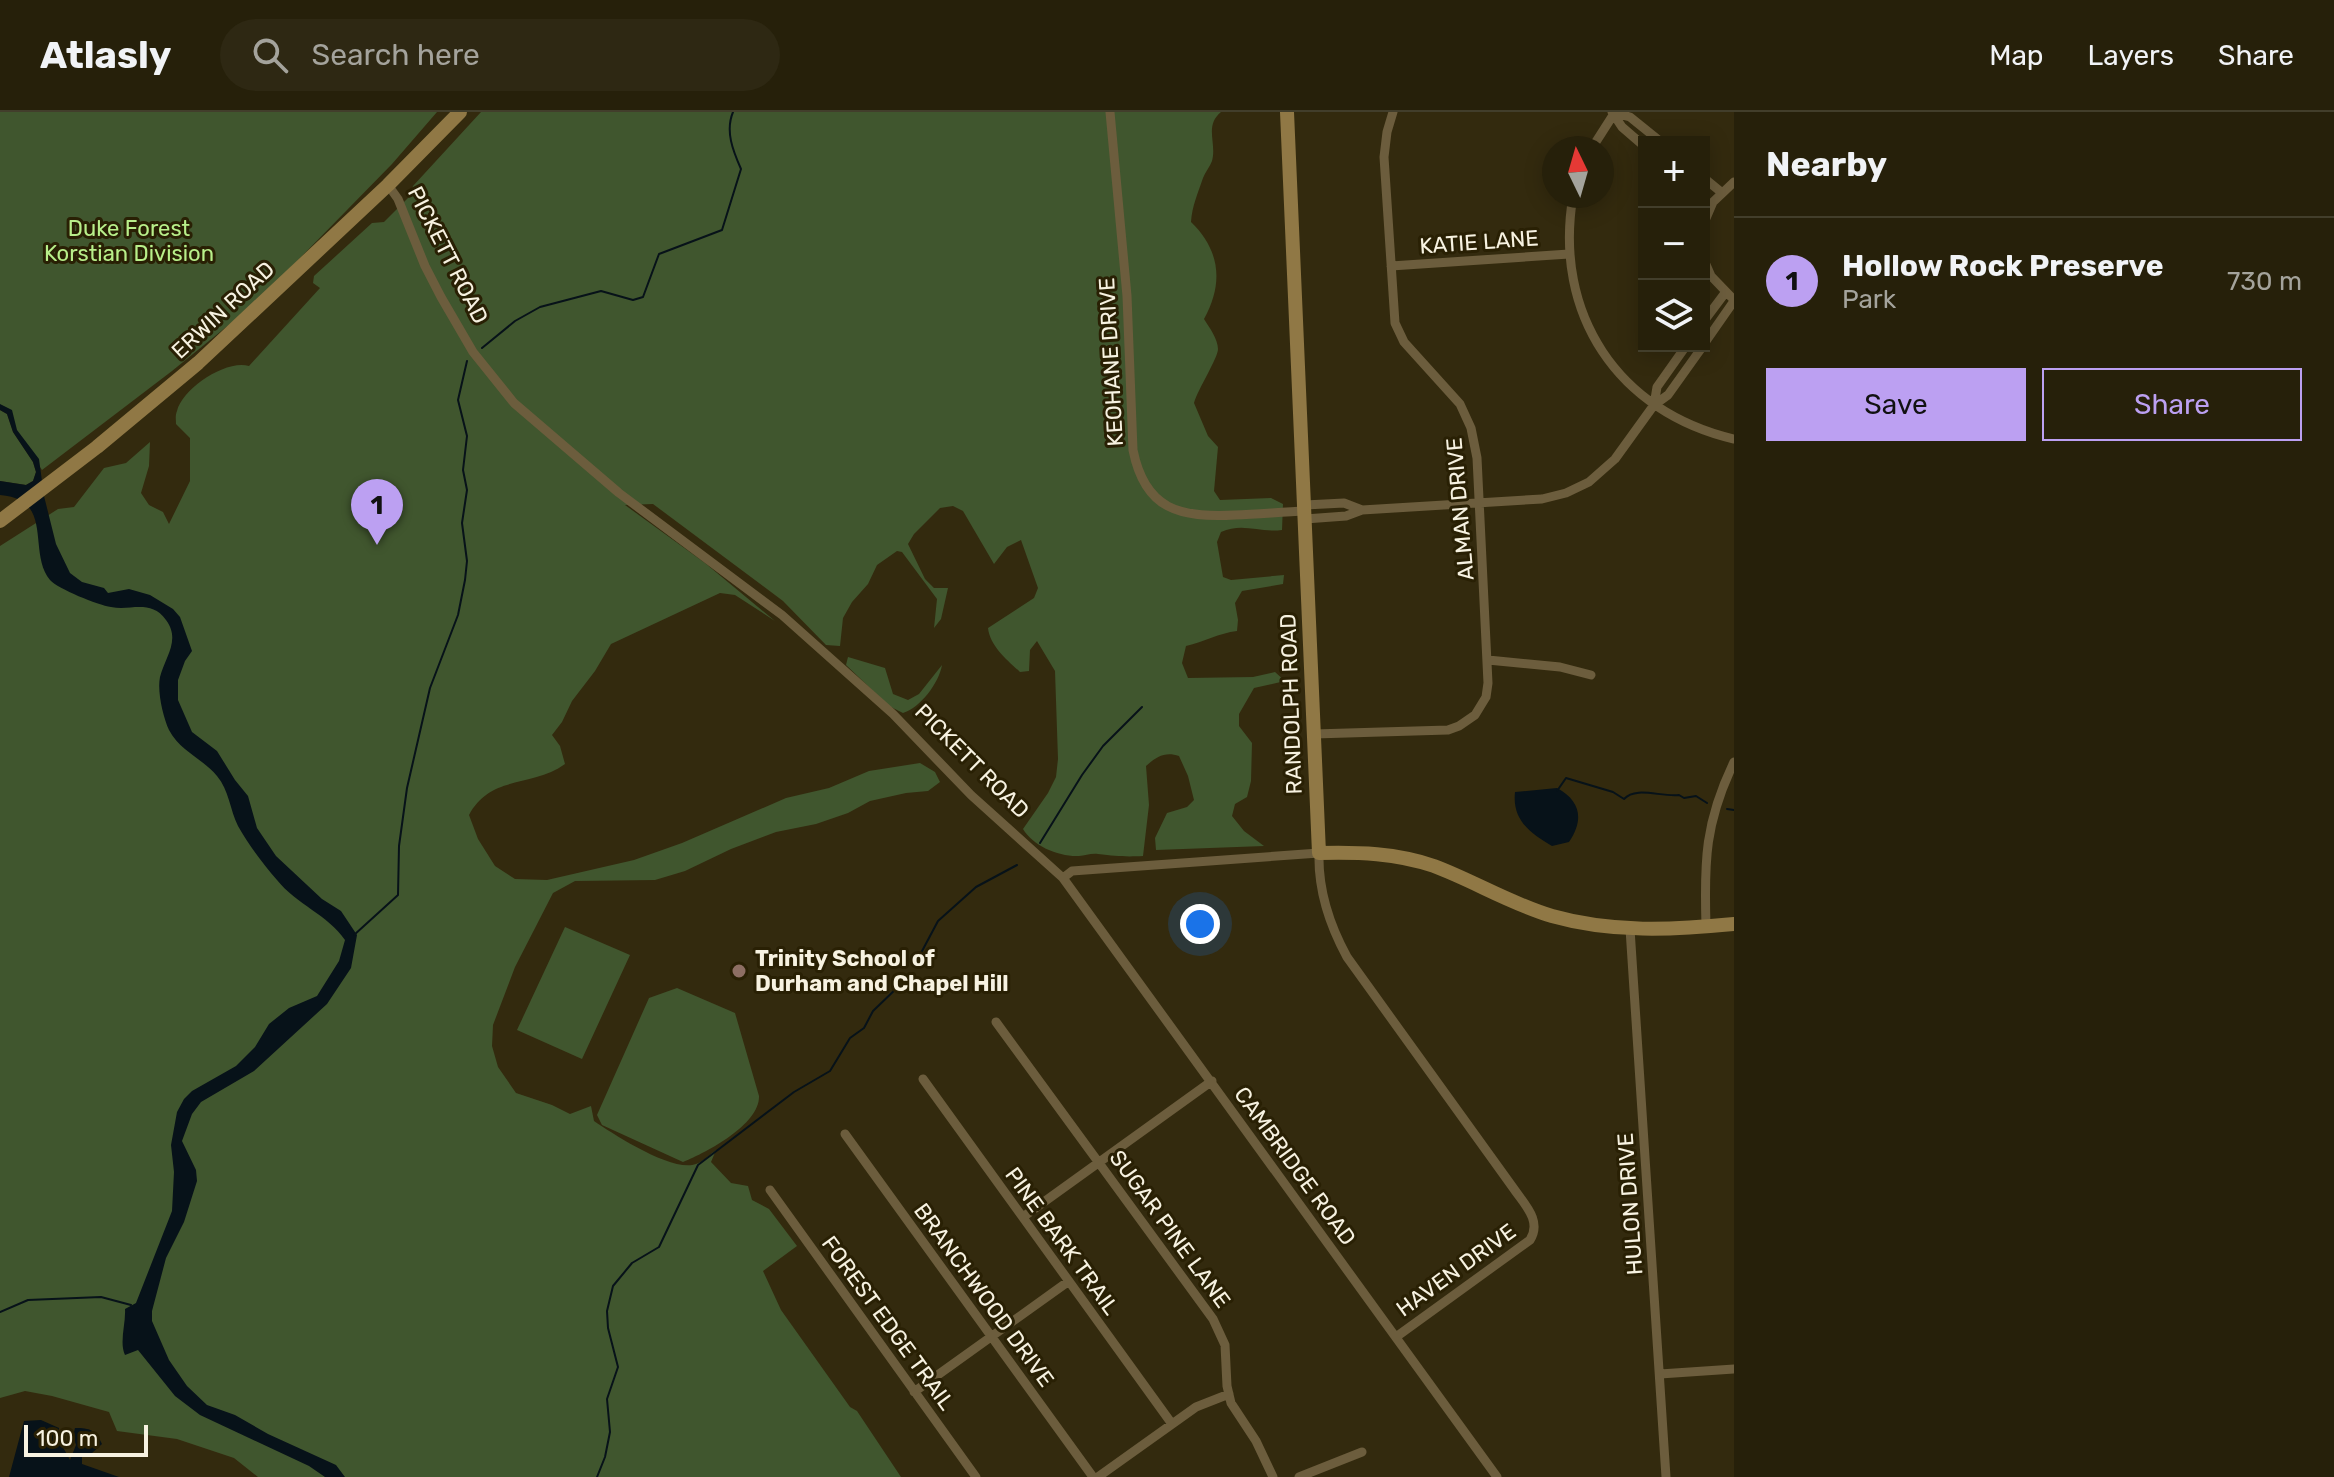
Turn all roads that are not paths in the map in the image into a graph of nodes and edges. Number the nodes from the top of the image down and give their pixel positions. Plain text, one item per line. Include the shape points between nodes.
1 (460, 112) edge
2 (1110, 112) edge
3 (1287, 112) edge
4 (1393, 112) edge
5 (1614, 112) edge
6 (1599, 136) edge
7 (1654, 136) edge
8 (1638, 141) edge
9 (1734, 182) edge
10 (1710, 183) edge
11 (388, 185) junction
12 (1721, 192) junction
13 (1710, 200) edge
14 (1713, 202) junction
15 (1571, 208) edge
16 (1710, 209) edge
17 (1569, 254) junction
18 (1391, 266) junction
19 (1710, 274) edge
20 (1725, 293) junction
21 (1734, 300) edge
22 (1710, 313) edge
23 (1710, 335) edge
24 (1682, 352) edge
25 (1698, 352) edge
26 (1654, 405) junction
27 (1734, 439) edge
28 (1480, 502) junction
29 (1305, 512) junction
30 (0, 521) edge
31 (1488, 660) junction
32 (1591, 675) dead end
33 (1314, 734) junction
34 (1734, 762) edge
35 (1319, 853) junction
36 (1063, 878) junction
37 (1734, 924) edge
38 (1706, 926) junction
39 (1630, 929) junction
40 (996, 1022) dead end
41 (923, 1079) dead end
42 (1212, 1081) junction
43 (845, 1134) dead end
44 (1100, 1162) junction
45 (770, 1190) dead end
46 (1023, 1217) junction
47 (1535, 1230) joint
48 (1069, 1281) junction
49 (992, 1337) junction
50 (1396, 1337) junction
51 (1734, 1369) edge
52 (1660, 1374) junction
53 (914, 1392) junction
54 (1229, 1394) junction
55 (1172, 1424) junction
56 (1362, 1452) dead end
57 (976, 1477) edge
58 (1095, 1477) edge
59 (1273, 1477) edge
60 (1299, 1477) edge
61 (1497, 1477) edge
62 (1666, 1477) edge

1 - 11 street, ERWIN ROAD
2 - 29 street, KEOHANE DRIVE via 1137,470 1161,503 1182,513
3 - 29 street, RANDOLPH ROAD
4 - 18 street, ALMAN DRIVE via 1384,157
5 - 6 street
5 - 7 street via 1630,117
5 - 8 street
9 - 12 street
10 - 12 street
11 - 30 street, ERWIN ROAD via 189,371
11 - 36 street, PICKETT ROAD via 441,297 473,352 514,403 619,493 782,615
12 - 14 street
13 - 14 street
14 - 16 street
15 - 17 street
17 - 18 street, KATIE LANE
17 - 26 street via 1578,305 1591,334 1624,380
18 - 28 street, ALMAN DRIVE via 1399,333 1454,395 1471,428
19 - 20 street
20 - 21 street
20 - 22 street
21 - 23 street, KEOHANE DRIVE
24 - 26 street, KEOHANE DRIVE via 1657,387
25 - 26 street, KEOHANE DRIVE via 1668,395
26 - 27 street via 1680,421
26 - 28 street, KEOHANE DRIVE via 1615,459 1589,482 1542,499
28 - 29 street, KEOHANE DRIVE via 1362,510 1344,503
28 - 31 street, ALMAN DRIVE
29 - 33 street, RANDOLPH ROAD
31 - 32 street
31 - 33 street, ALMAN DRIVE via 1482,707 1459,726
33 - 35 street, RANDOLPH ROAD
34 - 38 street via 1708,835
35 - 36 street via 1072,871
35 - 39 street via 1369,853 1418,861 1541,913
35 - 47 street, RANDOLPH ROAD via 1325,902 1342,947 1527,1207
36 - 42 street, CAMBRIDGE ROAD
37 - 38 street
38 - 39 street
39 - 52 street, HULON DRIVE
40 - 44 street, SUGAR PINE LANE
41 - 46 street, PINE BARK TRAIL
42 - 44 street
42 - 50 street, CAMBRIDGE ROAD
43 - 49 street, BRANCHWOOD DRIVE
44 - 46 street
44 - 54 street, SUGAR PINE LANE via 1220,1330
45 - 53 street, FOREST EDGE TRAIL
46 - 48 street, PINE BARK TRAIL
47 - 50 street, HAVEN DRIVE via 1512,1254
48 - 49 street
48 - 55 street, PINE BARK TRAIL
49 - 53 street
49 - 58 street, BRANCHWOOD DRIVE
50 - 61 street, CAMBRIDGE ROAD
51 - 52 street
52 - 62 street, HULON DRIVE
53 - 57 street, FOREST EDGE TRAIL
54 - 55 street via 1207,1401
54 - 59 street, SUGAR PINE LANE
55 - 58 street
56 - 60 street

